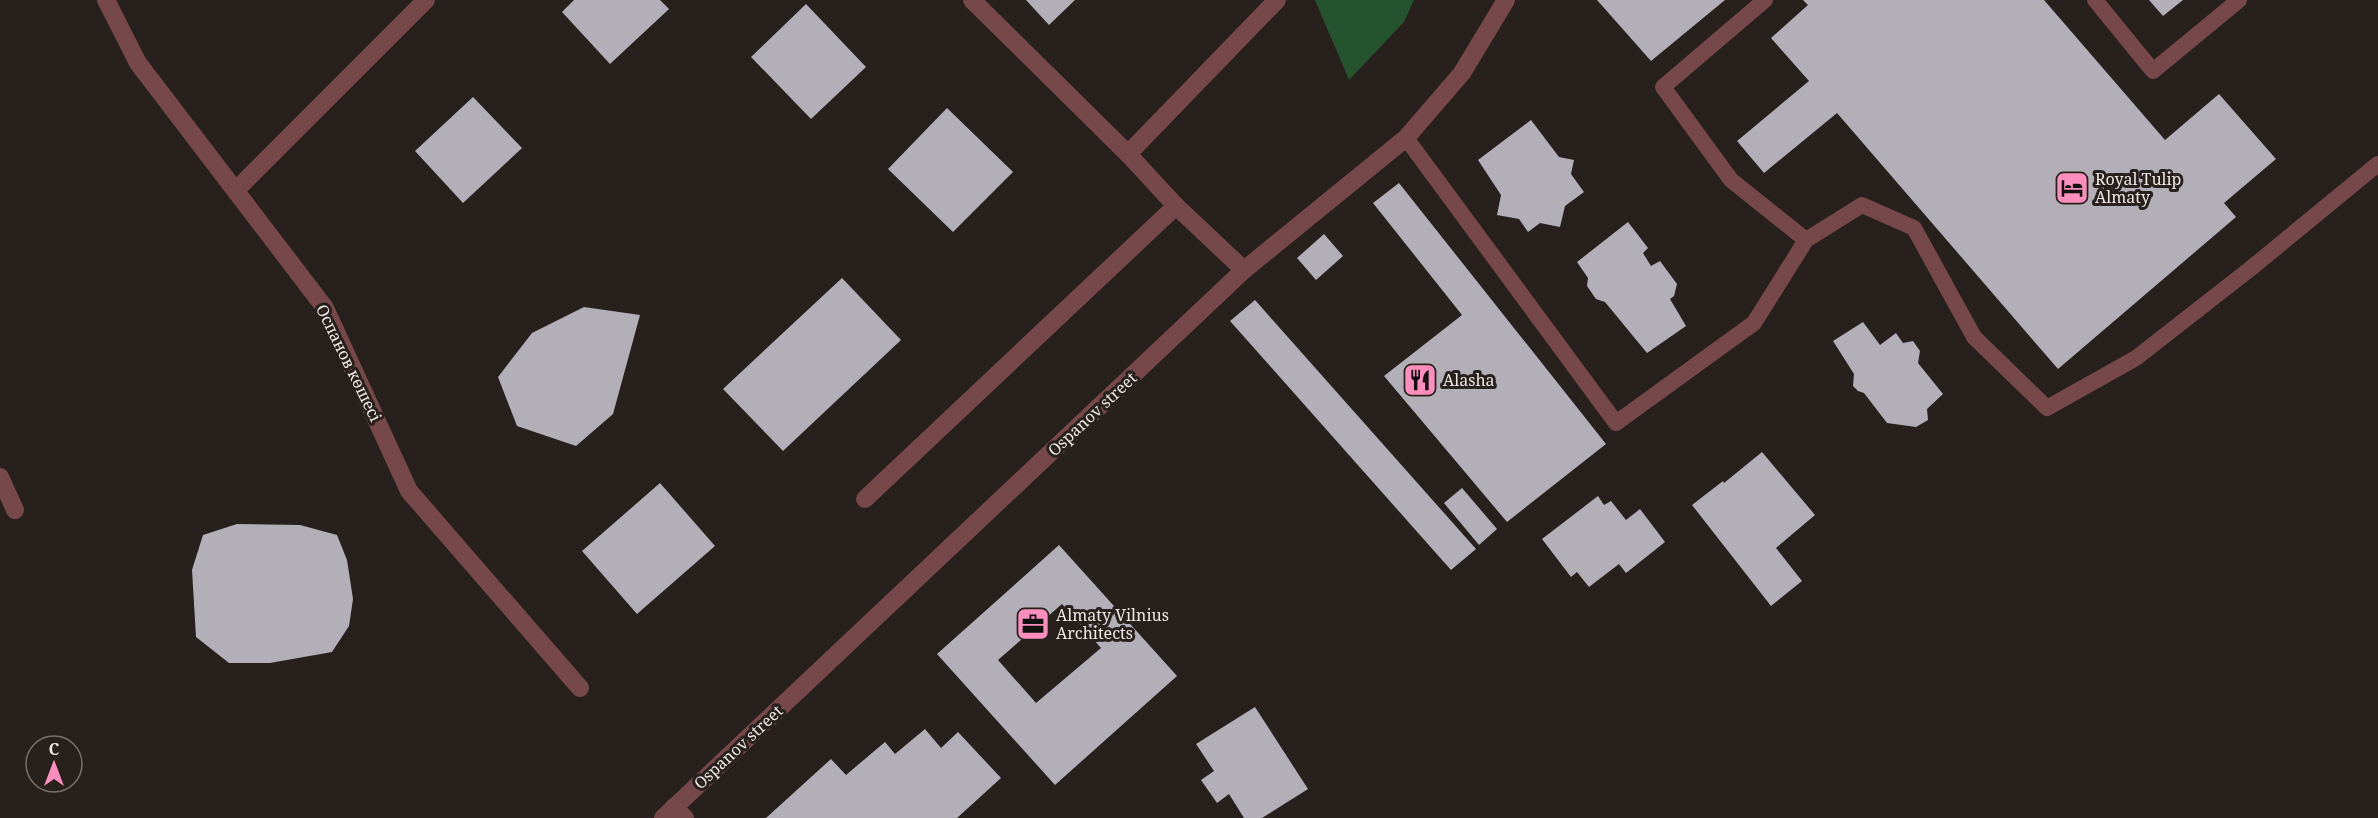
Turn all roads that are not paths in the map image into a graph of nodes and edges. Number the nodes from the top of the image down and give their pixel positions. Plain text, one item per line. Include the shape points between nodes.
1 (106, 0) edge
2 (426, 0) edge
3 (972, 0) edge
4 (1277, 0) edge
5 (1506, 0) edge
6 (1765, 0) edge
7 (2095, 0) edge
8 (2239, 0) edge
9 (1406, 138) junction
10 (1128, 154) junction
11 (2378, 164) edge
12 (236, 190) junction
13 (1176, 206) junction
14 (1806, 240) junction
15 (1244, 270) junction
16 (0, 477) edge
17 (865, 499) dead end
18 (15, 510) dead end
19 (580, 688) dead end
20 (674, 814) edge

1 - 12 street, Оспанов көшесі via 138,63
2 - 12 street
3 - 10 street
4 - 10 street
5 - 9 street, Ospanov street via 1462,73
6 - 14 lane via 1663,87 1731,180
7 - 8 lane via 2153,71
9 - 14 lane via 1617,423 1754,323
9 - 15 street, Ospanov street
10 - 13 street
11 - 14 lane via 2136,358 2047,408 1974,337 1914,228 1862,205
12 - 19 street, Оспанов көшесі via 325,308 408,490
13 - 15 street
13 - 17 street
15 - 20 street, Ospanov street
16 - 18 street

